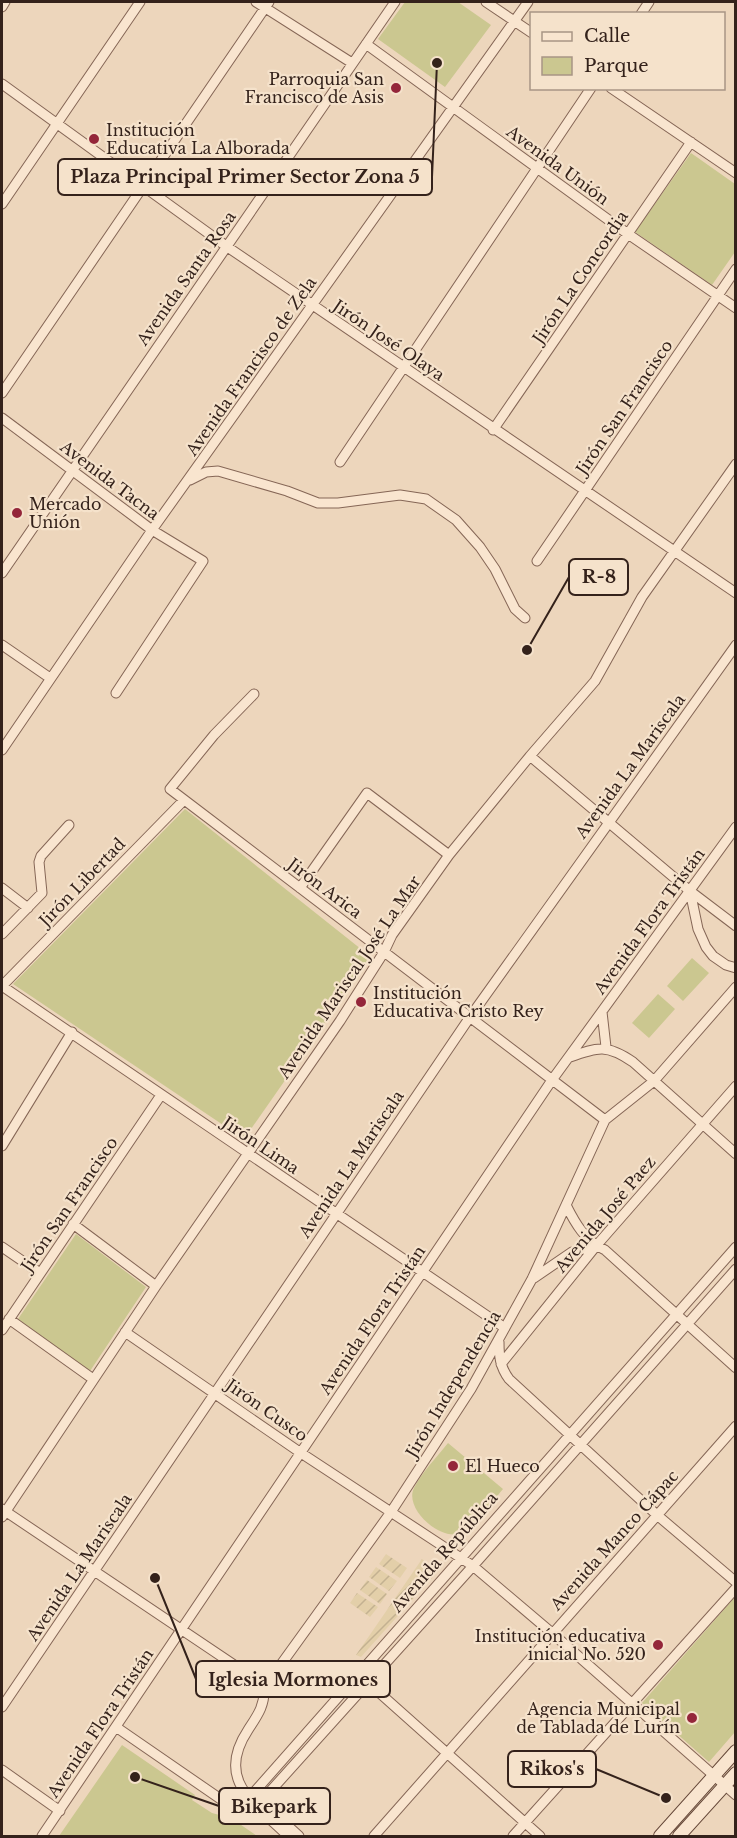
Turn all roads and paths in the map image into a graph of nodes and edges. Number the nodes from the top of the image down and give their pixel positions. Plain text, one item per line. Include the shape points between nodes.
1 (5, 2) edge
2 (140, 2) edge
3 (256, 2) edge
4 (395, 2) edge
5 (486, 2) edge
6 (528, 2) edge
7 (267, 4) edge
8 (2, 7) edge
9 (514, 21) junction
10 (530, 32) edge
11 (366, 44) junction
12 (352, 63) junction
13 (2, 84) edge
14 (590, 90) edge
15 (614, 90) edge
16 (453, 107) junction
17 (56, 123) junction
18 (691, 142) junction
19 (537, 168) junction
20 (735, 173) edge
21 (142, 186) junction
22 (2, 204) edge
23 (628, 234) junction
24 (226, 246) junction
25 (735, 269) edge
26 (718, 296) junction
27 (312, 305) junction
28 (735, 308) edge
29 (403, 368) junction
30 (2, 393) edge
31 (2, 418) edge
32 (494, 430) junction
33 (340, 462) dead end
34 (735, 464) edge
35 (72, 470) junction
36 (188, 481) junction
37 (584, 492) junction
38 (152, 530) junction
39 (674, 552) junction
40 (537, 561) dead end
41 (2, 573) edge
42 (735, 593) edge
43 (525, 618) dead end
44 (2, 645) edge
45 (735, 645) edge
46 (50, 678) junction
47 (116, 693) dead end
48 (254, 694) dead end
49 (2, 750) edge
50 (530, 756) junction
51 (184, 800) junction
52 (608, 822) junction
53 (69, 825) dead end
54 (735, 827) edge
55 (449, 855) junction
56 (2, 888) edge
57 (300, 888) junction
58 (690, 891) junction
59 (28, 908) junction
60 (735, 926) edge
61 (4, 928) edge
62 (384, 952) junction
63 (735, 968) edge
64 (2, 986) edge
65 (735, 987) edge
66 (602, 1012) junction
67 (470, 1017) junction
68 (72, 1032) junction
69 (606, 1047) junction
70 (570, 1057) junction
71 (552, 1080) junction
72 (654, 1081) junction
73 (735, 1086) edge
74 (161, 1095) junction
75 (605, 1120) junction
76 (702, 1124) junction
77 (2, 1146) edge
78 (248, 1154) junction
79 (735, 1154) edge
80 (566, 1205) junction
81 (335, 1214) junction
82 (73, 1224) junction
83 (596, 1246) junction
84 (2, 1247) edge
85 (735, 1247) edge
86 (735, 1269) edge
87 (40, 1273) junction
88 (422, 1273) junction
89 (532, 1279) junction
90 (156, 1286) junction
91 (676, 1315) junction
92 (9, 1319) junction
93 (686, 1323) junction
94 (506, 1328) junction
95 (2, 1330) edge
96 (125, 1332) junction
97 (499, 1339) junction
98 (501, 1365) junction
99 (735, 1368) edge
100 (93, 1379) junction
101 (215, 1392) junction
102 (735, 1426) edge
103 (569, 1434) junction
104 (580, 1445) junction
105 (302, 1453) junction
106 (3, 1512) edge
107 (391, 1512) junction
108 (657, 1515) junction
109 (460, 1558) junction
110 (473, 1566) junction
111 (94, 1572) junction
112 (735, 1582) edge
113 (735, 1588) edge
114 (181, 1629) junction
115 (552, 1633) junction
116 (358, 1673) junction
117 (368, 1683) junction
118 (264, 1689) junction
119 (632, 1704) junction
120 (2, 1707) edge
121 (116, 1727) junction
122 (735, 1751) edge
123 (447, 1753) junction
124 (2, 1770) edge
125 (735, 1773) edge
126 (714, 1776) junction
127 (725, 1785) junction
128 (735, 1795) edge
129 (249, 1798) junction
130 (257, 1806) junction
131 (60, 1810) junction
132 (525, 1823) junction
133 (42, 1836) edge
134 (288, 1836) edge
135 (299, 1836) edge
136 (374, 1836) edge
137 (513, 1836) edge
138 (540, 1836) edge
139 (660, 1836) edge
140 (679, 1836) edge

1 - 8 street
2 - 17 street
3 - 7 street
4 - 11 street, Avenida Santa Rosa
5 - 9 street
6 - 9 street, Avenida Francisco de Zela
7 - 12 street
7 - 21 street
9 - 10 street
9 - 16 street, Avenida Francisco de Zela
11 - 12 street, Avenida Santa Rosa
11 - 16 street, Avenida Unión
12 - 24 street, Avenida Santa Rosa
13 - 17 street, Jirón José Olaya
14 - 19 street
15 - 18 street
16 - 19 street, Avenida Unión
16 - 27 street, Avenida Francisco de Zela
17 - 21 street, Jirón José Olaya
17 - 22 street
18 - 20 street
18 - 23 street, Jirón La Concordia
19 - 23 street, Avenida Unión
19 - 29 street
21 - 24 street, Jirón José Olaya
21 - 30 street
23 - 26 street, Avenida Unión
23 - 32 street, Jirón La Concordia
24 - 27 street, Jirón José Olaya
24 - 35 street, Avenida Santa Rosa
25 - 26 street, Jirón San Francisco
26 - 28 street, Avenida Unión
26 - 37 street, Jirón San Francisco
27 - 29 street, Jirón José Olaya
27 - 36 street, Avenida Francisco de Zela
29 - 32 street, Jirón José Olaya
29 - 33 street
31 - 35 street, Avenida Tacna
32 - 37 street, Jirón José Olaya
34 - 39 street, Avenida Mariscal José La Mar
35 - 38 street, Avenida Tacna
35 - 41 street, Avenida Santa Rosa
36 - 38 street, Avenida Francisco de Zela
36 - 43 street via 218,471 318,503 400,495 426,499 456,520 480,547 515,609
37 - 39 street, Jirón José Olaya
37 - 40 street, Jirón San Francisco
38 - 46 street, Avenida Francisco de Zela
38 - 47 street, Avenida Tacna via 204,561
39 - 42 street, Jirón José Olaya
39 - 50 street, Avenida Mariscal José La Mar via 637,606 595,681
44 - 46 street
45 - 52 street, Avenida La Mariscala
46 - 49 street, Avenida Francisco de Zela
48 - 51 street, Jirón Arica via 170,789
50 - 52 street
50 - 55 street, Avenida Mariscal José La Mar
51 - 57 street, Jirón Arica
51 - 64 street, Jirón Libertad
52 - 58 street
52 - 67 street, Avenida La Mariscala
53 - 59 street via 41,856 43,890
54 - 58 street, Avenida Flora Tristán
55 - 57 street via 367,793
55 - 62 street, Avenida Mariscal José La Mar
56 - 59 street
57 - 62 street, Jirón Arica
58 - 60 street
58 - 63 street via 705,947
58 - 66 street, Avenida Flora Tristán
59 - 61 street
62 - 67 street, Jirón Arica
62 - 78 street, Avenida Mariscal José La Mar
64 - 68 street, Jirón Lima
65 - 72 street, Jirón Independencia
66 - 69 street
66 - 70 street, Avenida Flora Tristán
67 - 71 street, Jirón Arica
67 - 81 street, Avenida La Mariscala
68 - 74 street, Jirón Lima
68 - 77 street
69 - 70 street
69 - 72 street via 621,1053
70 - 71 street, Avenida Flora Tristán
71 - 75 street, Jirón Arica
71 - 88 street, Avenida Flora Tristán
72 - 75 street, Jirón Independencia
72 - 76 street
73 - 76 street, Avenida José Paez
74 - 78 street, Jirón Lima
74 - 82 street, Jirón San Francisco
75 - 80 street, Jirón Independencia
76 - 79 street
76 - 83 street, Avenida José Paez
78 - 81 street, Jirón Lima
78 - 90 street, Avenida Mariscal José La Mar
80 - 83 street via 575,1223
80 - 89 street, Jirón Independencia
81 - 88 street, Jirón Lima
81 - 101 street, Avenida La Mariscala
82 - 87 street, Jirón San Francisco
82 - 90 street
83 - 89 street via 572,1252
83 - 91 street
83 - 98 street, Avenida José Paez
84 - 87 street
85 - 91 street, Avenida República
86 - 93 street, Avenida República
87 - 92 street, Jirón San Francisco
88 - 94 street, Jirón Lima
88 - 105 street, Avenida Flora Tristán
89 - 94 street, Jirón Independencia
90 - 96 street, Avenida Mariscal José La Mar
91 - 93 street
91 - 103 street, Avenida República
92 - 95 street, Jirón San Francisco
92 - 100 street
93 - 99 street
93 - 104 street, Avenida República
94 - 97 street, Jirón Independencia
96 - 100 street, Avenida Mariscal José La Mar
96 - 101 street, Jirón Cusco
97 - 98 street
97 - 107 street, Jirón Independencia
98 - 103 street via 509,1379
100 - 106 street, Avenida Mariscal José La Mar
101 - 105 street, Jirón Cusco
101 - 111 street, Avenida La Mariscala
102 - 108 street, Avenida Manco Cápac
103 - 104 street
103 - 109 street, Avenida República
104 - 108 street
104 - 110 street, Avenida República
105 - 107 street, Jirón Cusco
105 - 114 street, Avenida Flora Tristán
106 - 111 street
107 - 109 street, Jirón Cusco
107 - 118 street, Jirón Independencia
108 - 112 street
108 - 115 street, Avenida Manco Cápac
109 - 110 street, Jirón Cusco
109 - 116 street, Avenida República
110 - 115 street, Jirón Cusco
110 - 117 street, Avenida República
111 - 114 street
111 - 120 street, Avenida La Mariscala
113 - 119 street
114 - 118 street
114 - 121 street, Avenida Flora Tristán
115 - 119 street, Jirón Cusco
115 - 123 street, Avenida Manco Cápac
116 - 117 street
116 - 129 street, Avenida República
117 - 123 street
117 - 130 street, Avenida República
118 - 129 street, Jirón Independencia via 263,1707 241,1740 235,1758 236,1779
119 - 126 street, Jirón Cusco
119 - 132 street
121 - 130 street via 235,1809 247,1811
121 - 131 street, Avenida Flora Tristán
122 - 126 street
123 - 132 street
123 - 136 street, Avenida Manco Cápac
124 - 131 street
125 - 127 street
126 - 127 street, Jirón Cusco
126 - 139 street
127 - 128 street, Jirón Cusco
127 - 140 street
129 - 130 street, Jirón Independencia
130 - 134 street
130 - 135 street via 275,1814
131 - 133 street, Avenida Flora Tristán
132 - 137 street
132 - 138 street

